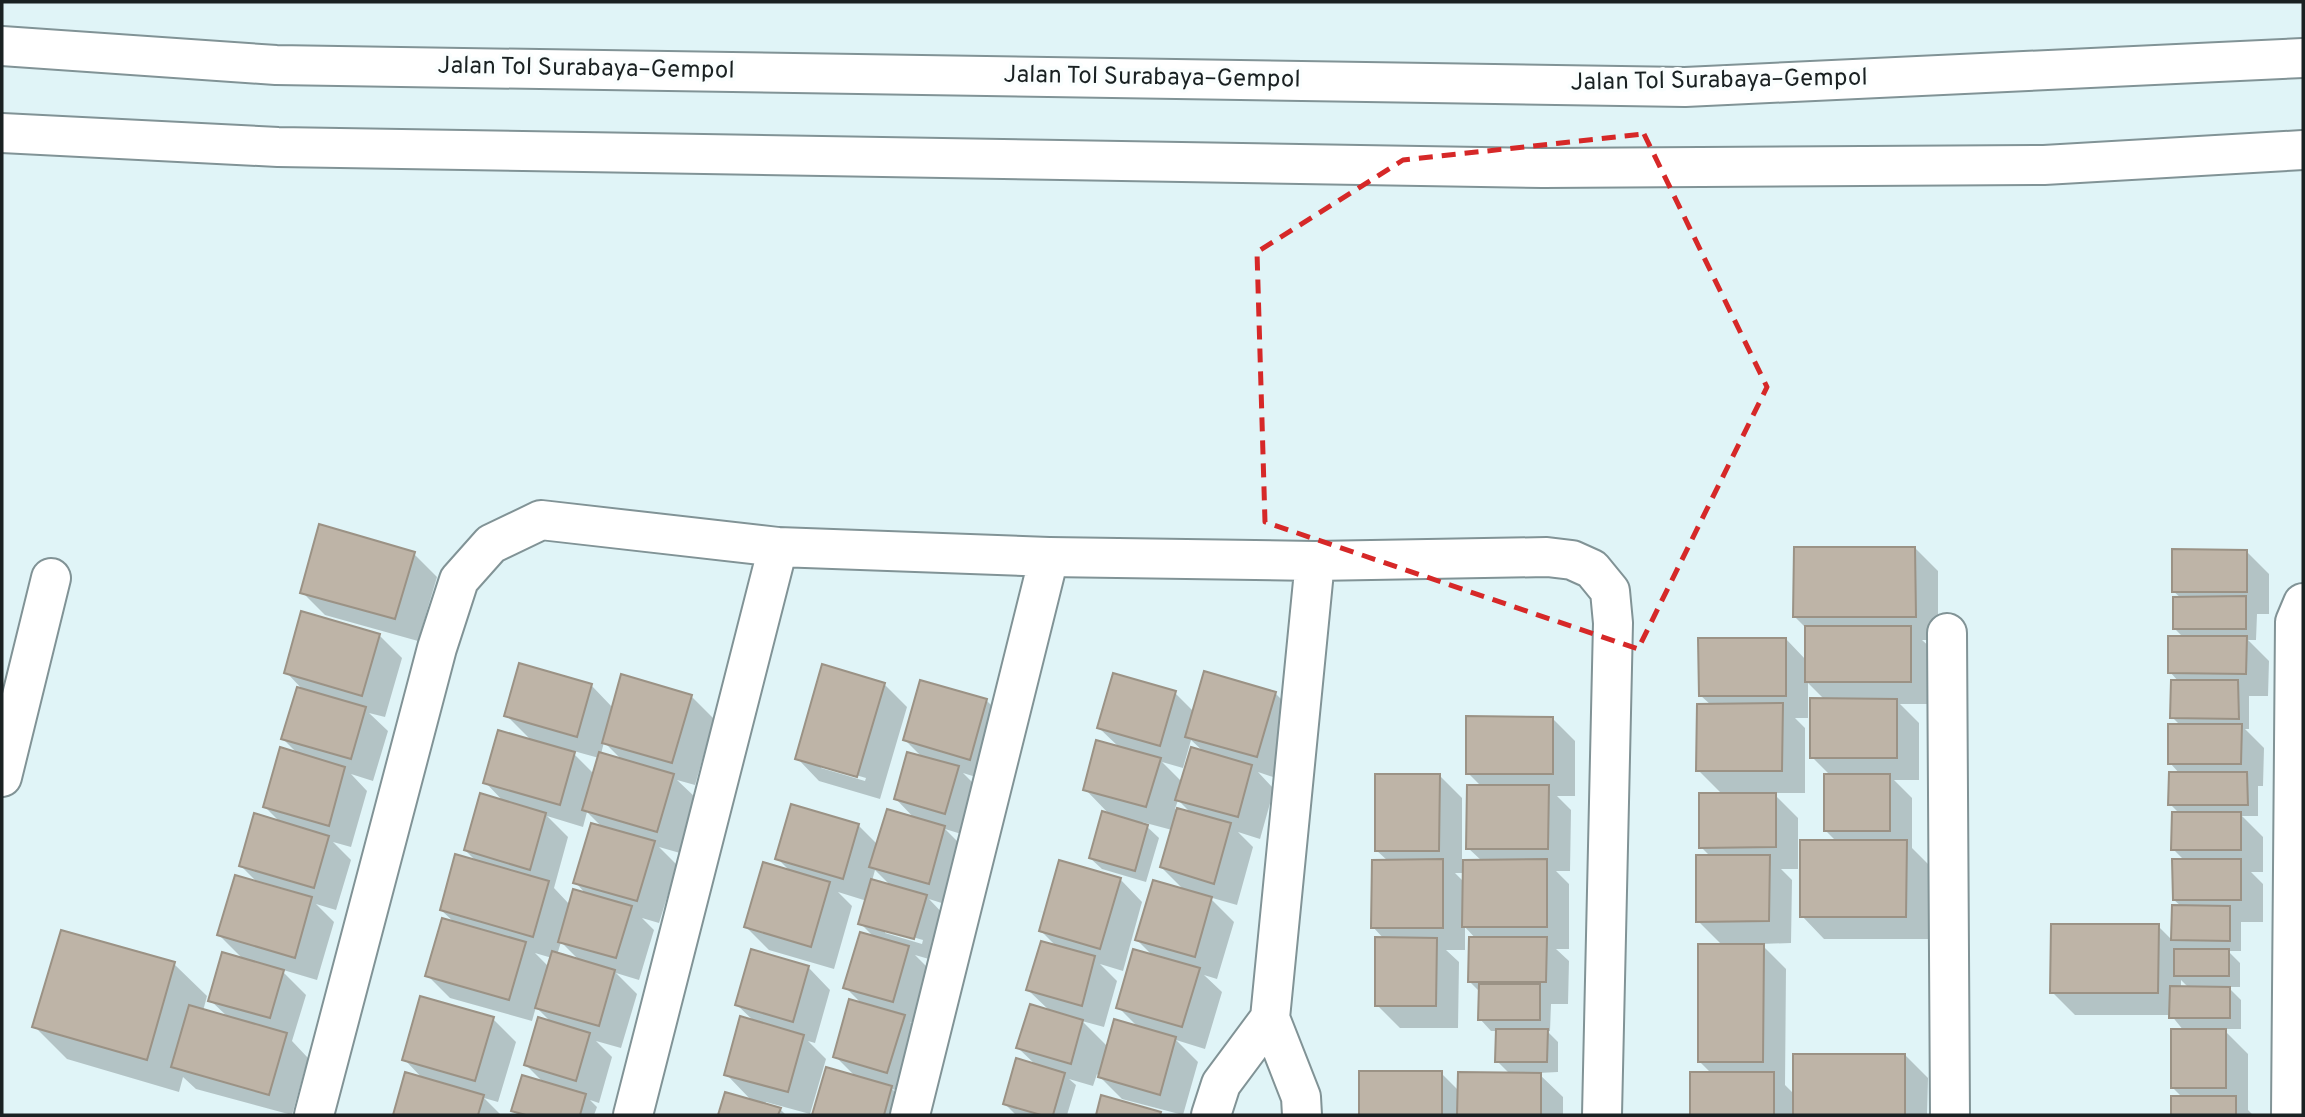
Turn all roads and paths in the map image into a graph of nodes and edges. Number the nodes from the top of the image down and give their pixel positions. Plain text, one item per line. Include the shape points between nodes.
1 (2, 46) edge
2 (2303, 58) edge
3 (2, 133) edge
4 (2303, 150) edge
5 (778, 547) junction
6 (1049, 557) junction
7 (1315, 561) junction
8 (51, 578) dead end
9 (2303, 603) edge
10 (1947, 633) dead end
11 (2, 777) edge
12 (1270, 1018) junction
13 (314, 1115) edge
14 (633, 1115) edge
15 (910, 1115) edge
16 (1211, 1115) edge
17 (1301, 1115) edge
18 (1602, 1115) edge
19 (1950, 1115) edge
20 (2291, 1115) edge

1 - 2 main road, Jalan Tol Surabaya–Gempol via 276,65 1685,87
3 - 4 main road via 278,147 1543,168 2044,165
5 - 6 main road
5 - 13 main road via 541,520 491,544 459,580
5 - 14 main road
6 - 7 main road
6 - 15 main road
7 - 12 main road
7 - 18 main road via 1547,557 1592,569 1610,591
8 - 11 main road
9 - 20 main road via 2295,622
10 - 19 main road
12 - 16 main road via 1221,1084
12 - 17 main road via 1301,1097

